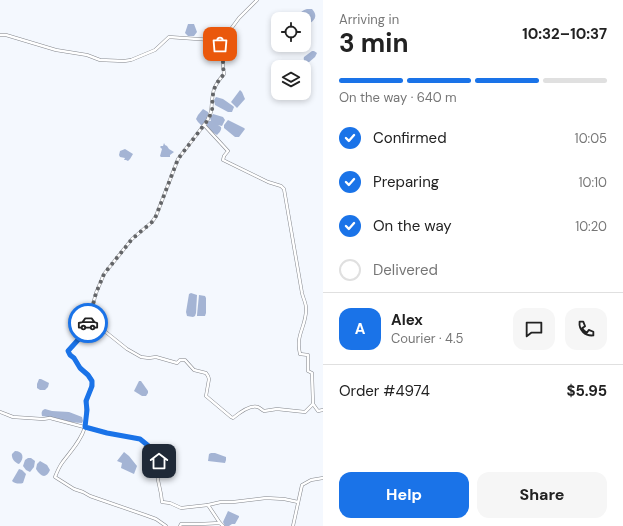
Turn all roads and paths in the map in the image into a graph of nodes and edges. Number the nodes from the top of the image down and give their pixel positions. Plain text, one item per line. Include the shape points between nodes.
1 (257, 0) edge
2 (0, 35) edge
3 (222, 41) junction
4 (204, 125) junction
5 (88, 323) junction
6 (313, 404) junction
7 (323, 410) edge
8 (0, 412) edge
9 (85, 427) junction
10 (323, 478) edge
11 (298, 502) junction
12 (208, 505) junction
13 (220, 523) junction
14 (166, 526) edge
15 (180, 526) edge
16 (223, 526) edge
17 (294, 526) edge

1 - 3 street
2 - 3 street via 100,60 124,61 155,50 169,37
3 - 4 street via 220,44 224,74 214,87 212,112
4 - 5 street via 178,159 152,222 132,239 104,274
4 - 6 street via 228,151 224,160 284,189 299,282 306,307 298,347 300,354 308,355 308,371 312,373
5 - 6 street via 92,328 97,325 141,357 156,356 177,363 185,360 194,370 206,373 209,379 206,396 233,418 256,406 264,411 277,409 305,412
5 - 9 street via 86,331 68,351 92,381 86,401
6 - 7 street via 318,411
8 - 9 street via 13,417 50,418
9 - 12 street via 140,439 156,452 162,502 181,508
9 - 14 street via 78,443 61,464 55,477 74,489 156,519
10 - 11 street via 302,485
11 - 12 street via 266,498
11 - 17 street
12 - 13 street
13 - 15 street
13 - 16 street

